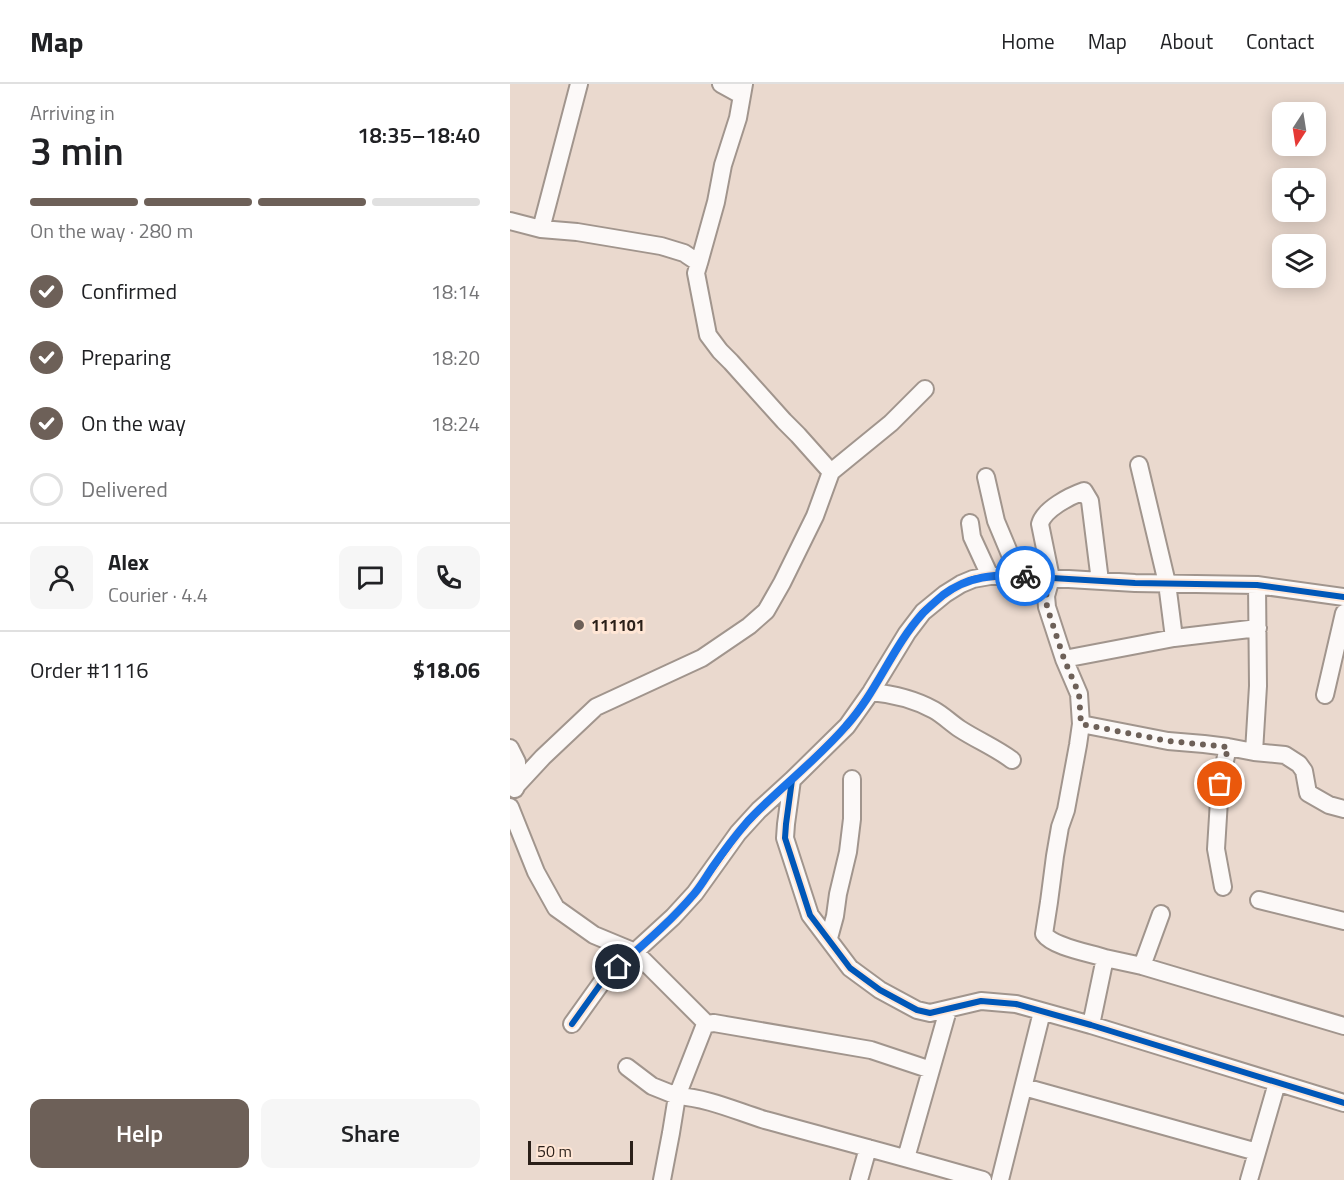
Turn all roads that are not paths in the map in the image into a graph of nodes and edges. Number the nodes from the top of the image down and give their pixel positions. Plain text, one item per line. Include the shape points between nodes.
1 (579, 84) edge
2 (721, 84) edge
3 (743, 89) edge
4 (510, 221) edge
5 (541, 229) junction
6 (699, 263) junction
7 (925, 389) dead end
8 (1139, 465) dead end
9 (831, 472) junction
10 (986, 477) dead end
11 (970, 523) dead end
12 (990, 576) junction
13 (1019, 576) junction
14 (1051, 578) junction
15 (1100, 582) junction
16 (1167, 583) junction
17 (1257, 585) junction
18 (1344, 597) edge
19 (1344, 613) edge
20 (1258, 628) junction
21 (1174, 638) junction
22 (1064, 659) junction
23 (871, 692) junction
24 (1325, 695) dead end
25 (1081, 724) junction
26 (1228, 747) junction
27 (510, 748) edge
28 (1254, 752) junction
29 (1012, 760) dead end
30 (852, 779) dead end
31 (792, 780) junction
32 (517, 785) junction
33 (510, 801) edge
34 (510, 807) edge
35 (1344, 809) edge
36 (1223, 887) dead end
37 (1259, 900) dead end
38 (1161, 914) dead end
39 (1344, 921) edge
40 (829, 938) junction
41 (635, 952) junction
42 (1105, 958) junction
43 (1142, 966) junction
44 (948, 1010) junction
45 (1042, 1012) junction
46 (572, 1024) dead end
47 (707, 1024) junction
48 (1091, 1025) junction
49 (1344, 1026) edge
50 (627, 1066) dead end
51 (931, 1070) junction
52 (1277, 1083) junction
53 (1024, 1087) junction
54 (677, 1096) junction
55 (1344, 1103) edge
56 (868, 1148) junction
57 (1257, 1152) junction
58 (906, 1158) junction
59 (662, 1180) edge
60 (859, 1180) edge
61 (983, 1180) edge
62 (1000, 1180) edge
63 (1249, 1180) edge

1 - 5 street
2 - 3 street
3 - 6 street
4 - 5 street
5 - 6 street via 661,246 684,253
6 - 9 street via 696,273 708,335
7 - 9 street
8 - 16 street
9 - 32 street via 815,516 782,583 765,611 750,626 702,658 596,707
10 - 13 street via 996,521
11 - 12 street via 972,537
12 - 13 street
12 - 23 street via 961,584 923,612
13 - 14 street
14 - 15 street
14 - 15 street via 1042,518 1056,505 1084,491 1090,501
14 - 22 street via 1047,607
15 - 16 street
16 - 17 street
16 - 21 street
17 - 18 street
17 - 20 street
19 - 24 street
20 - 21 street
20 - 28 street
21 - 22 street
22 - 25 street via 1079,694
23 - 29 street via 894,694 934,710
23 - 31 street via 847,726
25 - 26 street via 1168,741
25 - 42 street via 1054,856 1044,934 1062,945
26 - 28 street
26 - 36 street via 1220,784 1216,849
27 - 32 street via 517,762
28 - 35 street via 1285,755 1304,771 1308,793
30 - 40 street via 848,852
31 - 40 street via 785,838 810,915
31 - 41 street via 738,833 688,901
32 - 33 street
34 - 41 street via 536,872 556,908 594,934
37 - 39 street
38 - 43 street
40 - 44 street via 850,968 880,990 917,1010
41 - 46 street via 602,982
41 - 47 street
42 - 43 street
42 - 48 street
43 - 49 street
44 - 45 street via 981,1001 1016,1004
44 - 51 street
45 - 48 street
45 - 53 street
47 - 51 street via 871,1050
47 - 54 street
48 - 52 street
50 - 54 street via 652,1086
51 - 58 street
52 - 55 street
52 - 57 street
53 - 57 street
53 - 62 street
54 - 56 street via 709,1101
54 - 59 street
56 - 58 street
56 - 60 street
57 - 63 street
58 - 61 street

